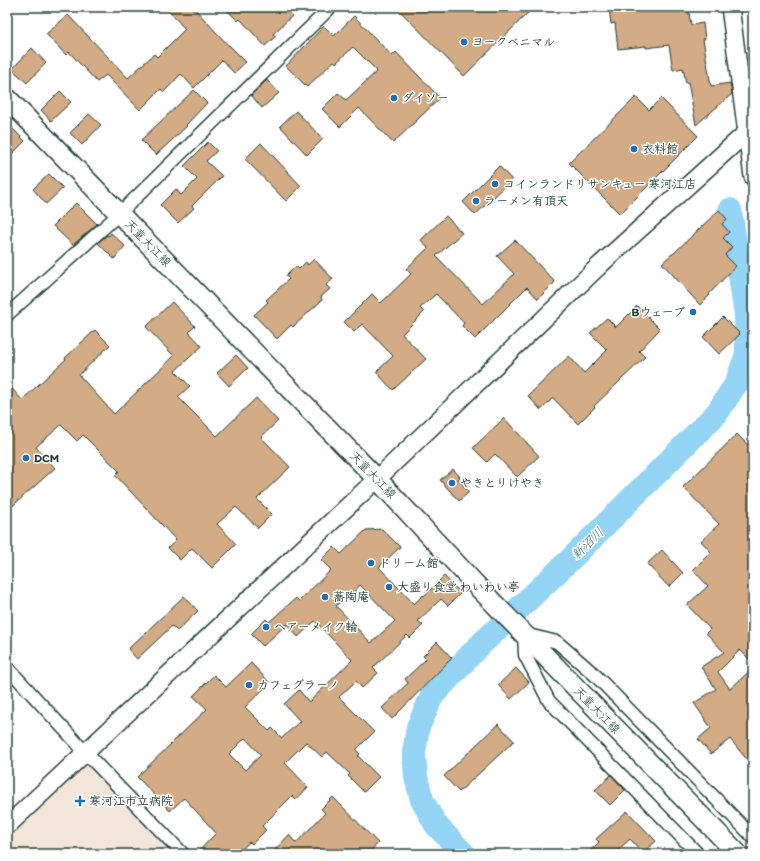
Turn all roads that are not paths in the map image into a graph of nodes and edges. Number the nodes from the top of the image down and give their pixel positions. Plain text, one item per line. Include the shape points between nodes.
1 (330, 7) edge
2 (730, 7) edge
3 (7, 98) edge
4 (746, 133) junction
5 (753, 177) edge
6 (119, 214) junction
7 (7, 316) edge
8 (377, 479) junction
9 (520, 630) junction
10 (7, 667) edge
11 (85, 752) junction
12 (7, 826) edge
13 (753, 837) edge
14 (184, 854) edge
15 (698, 854) edge
16 (738, 854) edge

1 - 6 street
2 - 4 street
3 - 6 main road, 天童大江線
4 - 5 street
4 - 8 street via 601,264
6 - 7 street
6 - 8 main road, 天童大江線
8 - 9 main road, 天童大江線
8 - 11 street
9 - 13 street via 557,642 595,675
9 - 15 street via 525,655 549,701
9 - 16 main road, 天童大江線
10 - 11 street
11 - 12 street
11 - 14 street

